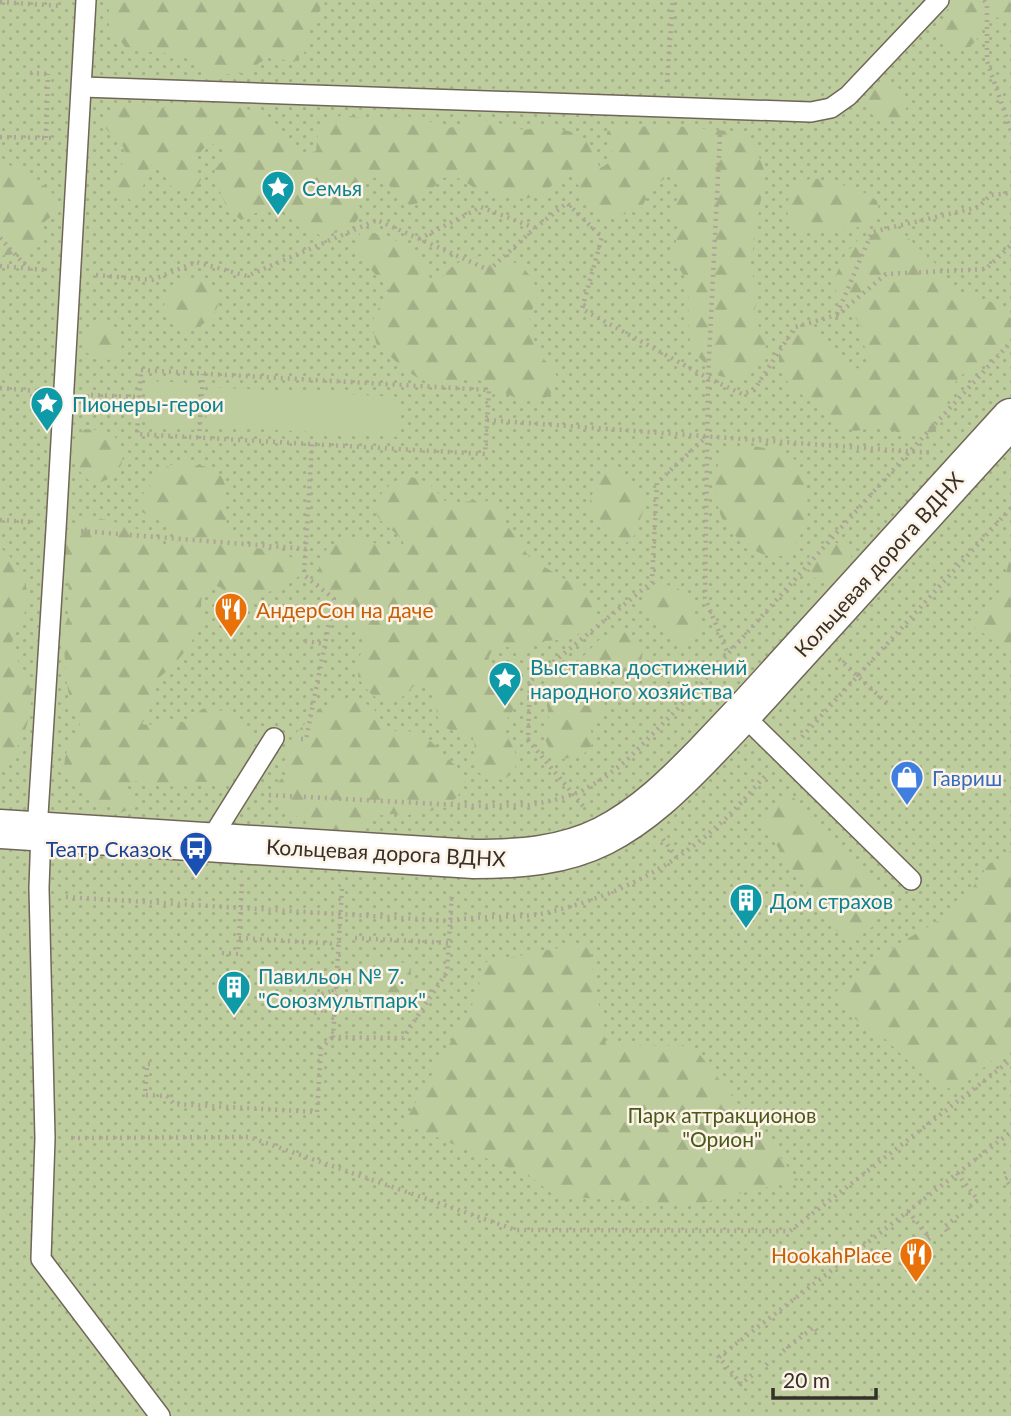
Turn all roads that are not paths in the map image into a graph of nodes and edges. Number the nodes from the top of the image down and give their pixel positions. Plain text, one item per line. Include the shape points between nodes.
1 (939, 0) edge
2 (86, 4) edge
3 (82, 87) junction
4 (1011, 418) edge
5 (742, 714) junction
6 (274, 738) road end
7 (26, 830) edge
8 (209, 842) junction
9 (911, 880) dead end
10 (160, 1416) edge

1 - 3 lane via 848,96 831,108 811,112
2 - 3 lane
3 - 7 lane via 56,529
4 - 5 street, Кольцевая дорога ВДНХ
5 - 8 street, Кольцевая дорога ВДНХ via 658,799 602,837 569,849 505,859
5 - 9 lane
6 - 8 lane
7 - 8 street, Кольцевая дорога ВДНХ
7 - 10 lane via 38,888 45,1138 41,1259

